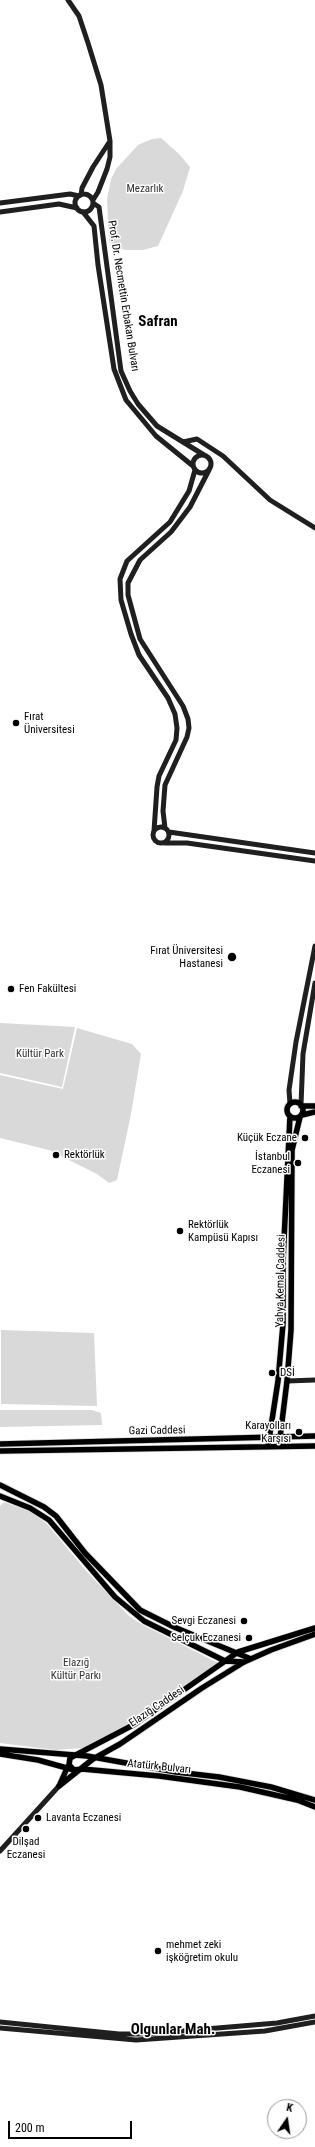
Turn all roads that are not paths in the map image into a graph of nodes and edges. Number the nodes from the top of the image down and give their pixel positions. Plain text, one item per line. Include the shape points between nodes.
1 (68, 0) edge
2 (110, 141) junction
3 (80, 196) junction
4 (93, 201) junction
5 (0, 203) edge
6 (77, 208) junction
7 (0, 212) edge
8 (83, 212) junction
9 (183, 442) junction
10 (204, 455) junction
11 (194, 468) junction
12 (208, 470) junction
13 (315, 528) edge
14 (166, 830) junction
15 (154, 831) junction
16 (164, 843) junction
17 (315, 854) edge
18 (315, 861) edge
19 (315, 946) edge
20 (315, 983) edge
21 (290, 1104) junction
22 (301, 1105) junction
23 (315, 1106) edge
24 (315, 1112) edge
25 (290, 1116) junction
26 (301, 1116) junction
27 (315, 1380) edge
28 (287, 1381) junction
29 (280, 1436) junction
30 (315, 1436) edge
31 (269, 1438) junction
32 (0, 1444) edge
33 (268, 1446) junction
34 (279, 1446) junction
35 (315, 1446) edge
36 (0, 1451) edge
37 (0, 1485) edge
38 (0, 1496) edge
39 (315, 1628) edge
40 (315, 1634) edge
41 (238, 1652) junction
42 (251, 1659) junction
43 (225, 1661) junction
44 (244, 1662) junction
45 (0, 1749) edge
46 (0, 1754) edge
47 (74, 1755) junction
48 (92, 1759) junction
49 (70, 1768) junction
50 (82, 1769) junction
51 (58, 1786) junction
52 (315, 1800) edge
53 (315, 1807) edge
54 (0, 1851) edge
55 (315, 2016) edge
56 (0, 2022) edge
57 (315, 2022) edge
58 (0, 2028) edge

1 - 2 main road via 79,16 101,85
2 - 3 main road via 93,167
2 - 4 main road via 107,169
3 - 4 main road via 86,194
3 - 5 main road via 64,194
3 - 6 main road via 76,201
4 - 8 main road via 89,211
4 - 9 main road, Prof. Dr. Necmettin Erbakan Bulvarı via 99,208 122,371 138,404 157,426
6 - 7 main road via 59,204
6 - 8 main road
8 - 11 main road, Prof. Dr. Necmettin Erbakan Bulvarı via 94,226 114,369 126,400 156,436
9 - 10 main road, Prof. Dr. Necmettin Erbakan Bulvarı
9 - 13 main road via 197,439 224,456 270,500
10 - 11 main road via 194,458
10 - 12 main road via 211,462
11 - 12 main road via 203,473
11 - 15 main road via 190,491 173,517 127,561 120,579 121,600 139,655 168,698 175,714 177,728 176,740 159,776
12 - 14 main road via 190,507 171,532 140,560 128,582 128,595 140,639 183,706 188,719 187,737 165,785 163,811
14 - 15 main road via 158,828
14 - 16 main road via 169,837
14 - 17 main road
15 - 16 main road via 154,840
16 - 18 main road via 187,843
19 - 21 main road via 296,1042 289,1090
20 - 22 main road via 303,1054
21 - 22 main road via 294,1102
21 - 25 main road via 287,1110
22 - 23 main road
22 - 26 main road
24 - 26 main road
25 - 26 main road
25 - 31 main road, Yahya Kemal Caddesi via 282,1261 283,1324 278,1382
26 - 28 main road, Yahya Kemal Caddesi via 292,1150 292,1286
27 - 28 main road
28 - 29 main road, Yahya Kemal Caddesi
29 - 30 main road, Gazi Caddesi
29 - 31 main road, Gazi Caddesi
29 - 34 main road, Yahya Kemal Caddesi
31 - 32 main road, Gazi Caddesi
31 - 33 main road, Yahya Kemal Caddesi
33 - 34 main road, Gazi Caddesi
33 - 36 main road, Gazi Caddesi
34 - 35 main road, Gazi Caddesi
37 - 41 main road via 44,1507 56,1516 85,1553 140,1610 174,1627
38 - 43 main road via 30,1508 48,1520 115,1597 136,1615 157,1629
39 - 41 main road
40 - 42 main road, Elazığ Caddesi
41 - 42 main road
41 - 43 main road
42 - 44 main road, Elazığ Caddesi
43 - 44 main road
43 - 47 main road via 135,1724 109,1740
44 - 48 main road, Elazığ Caddesi via 120,1744
45 - 47 main road, Atatürk Bulvarı
46 - 49 main road, Atatürk Bulvarı
47 - 48 main road, Atatürk Bulvarı
47 - 49 main road via 68,1761
48 - 50 main road, Elazığ Caddesi
48 - 52 main road, Atatürk Bulvarı via 243,1781
49 - 50 main road, Atatürk Bulvarı
49 - 51 main road
50 - 51 main road, Elazığ Caddesi
50 - 53 main road, Atatürk Bulvarı via 232,1785 297,1800
51 - 54 main road
55 - 56 main road via 277,2023 146,2034
57 - 58 main road via 265,2031 136,2040

